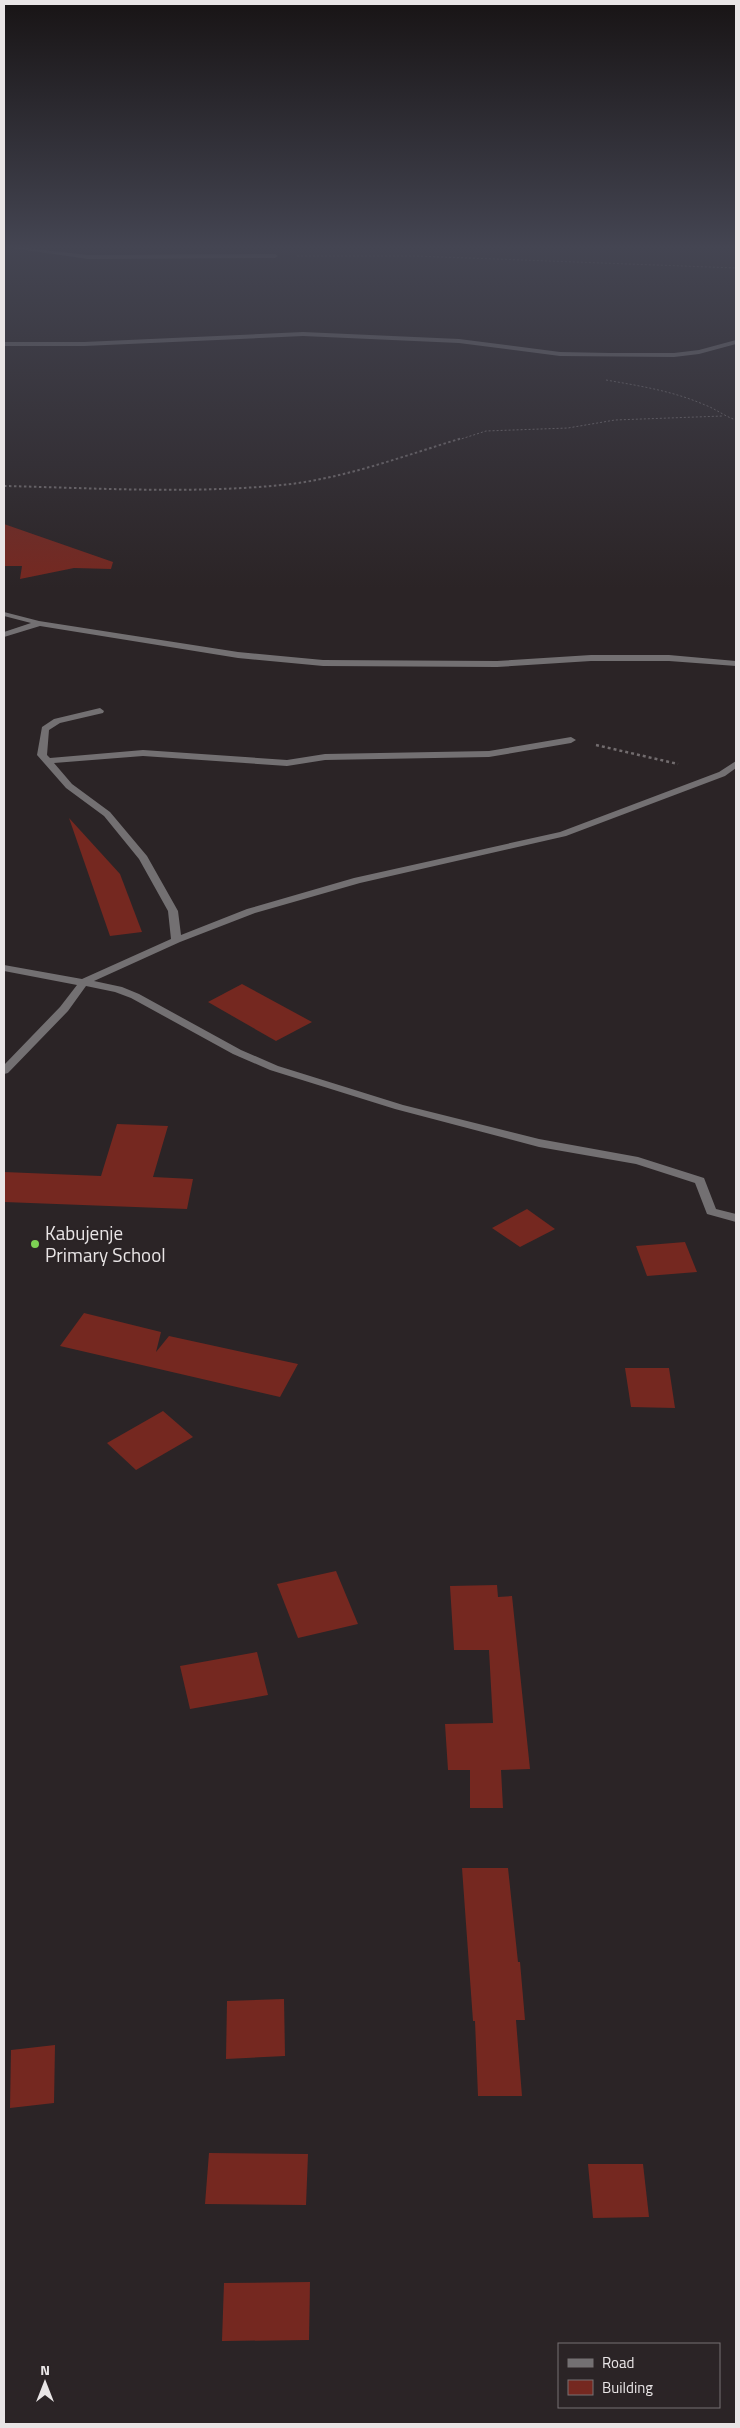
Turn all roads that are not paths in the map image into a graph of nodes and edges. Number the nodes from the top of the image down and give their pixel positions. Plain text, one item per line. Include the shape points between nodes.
1 (4, 614) edge
2 (39, 623) junction
3 (4, 634) edge
4 (736, 664) edge
5 (100, 711) dead end
6 (571, 740) road end
7 (47, 761) junction
8 (736, 764) edge
9 (176, 940) junction
10 (4, 968) edge
11 (84, 982) junction
12 (4, 1071) edge
13 (736, 1218) edge

1 - 2 street
2 - 3 street
2 - 4 street via 238,655 323,662 497,664 591,658 669,658
5 - 7 street via 57,721 46,729 42,755
6 - 7 street via 489,754 325,757 286,763 143,753
7 - 9 street via 69,786 107,814 143,858 173,911
8 - 9 street via 722,774 563,834 358,880 251,911
9 - 11 street
10 - 11 street
11 - 12 street via 64,1009
11 - 13 street via 135,996 237,1052 331,1087 539,1143 638,1161 700,1181 711,1211

